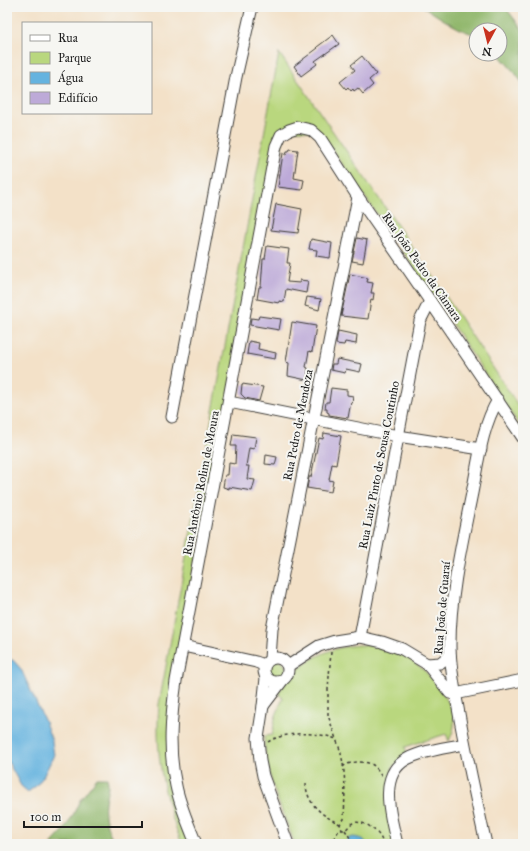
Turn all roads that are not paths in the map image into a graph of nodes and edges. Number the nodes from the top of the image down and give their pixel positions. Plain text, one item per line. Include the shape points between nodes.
1 (252, 7) edge
2 (289, 130) joint
3 (358, 197) junction
4 (430, 301) junction
5 (498, 400) junction
6 (229, 402) junction
7 (172, 417) dead end
8 (313, 418) junction
9 (398, 436) junction
10 (523, 438) edge
11 (481, 449) junction
12 (360, 637) junction
13 (183, 646) junction
14 (450, 655) junction
15 (267, 662) junction
16 (427, 664) junction
17 (288, 666) junction
18 (266, 678) junction
19 (523, 680) edge
20 (282, 681) junction
21 (456, 694) junction
22 (263, 706) junction
23 (464, 744) junction
24 (196, 844) edge
25 (288, 844) edge
26 (397, 844) edge
27 (486, 844) edge

1 - 7 street via 236,77
2 - 3 street, Rua João Pedro da Câmara via 298,127 311,130 320,138
2 - 6 street, Rua Antônio Rolim de Moura via 281,135 276,146
3 - 4 street, Rua João Pedro da Câmara
3 - 8 street, Rua Pedro de Mendoza
4 - 5 street, Rua João Pedro da Câmara
4 - 9 street, Rua Luiz Pinto de Sousa Coutinho via 420,321
5 - 10 street, Rua João Pedro da Câmara
5 - 11 street, Rua João de Guaraí via 491,412
6 - 8 street
6 - 13 street, Rua Antônio Rolim de Moura
8 - 9 street
8 - 15 street, Rua Pedro de Mendoza
9 - 11 street
9 - 12 street, Rua Luiz Pinto de Sousa Coutinho
11 - 14 street, Rua João de Guaraí via 457,573
12 - 16 street via 402,649
12 - 17 street via 319,646
13 - 15 street via 256,662
13 - 24 street, Rua Antônio Rolim de Moura via 173,703 171,747 175,785
14 - 16 street via 440,663
14 - 21 street, Rua João de Guaraí
15 - 17 street via 278,658
15 - 18 street via 264,674
16 - 21 street via 450,693
17 - 20 street via 287,675
18 - 20 street via 273,682
18 - 22 street
19 - 21 street
20 - 22 street
21 - 23 street, Rua João de Guaraí
22 - 25 street via 258,738 263,776
23 - 26 street via 421,753 397,766 389,789 389,810
23 - 27 street, Rua João de Guaraí

